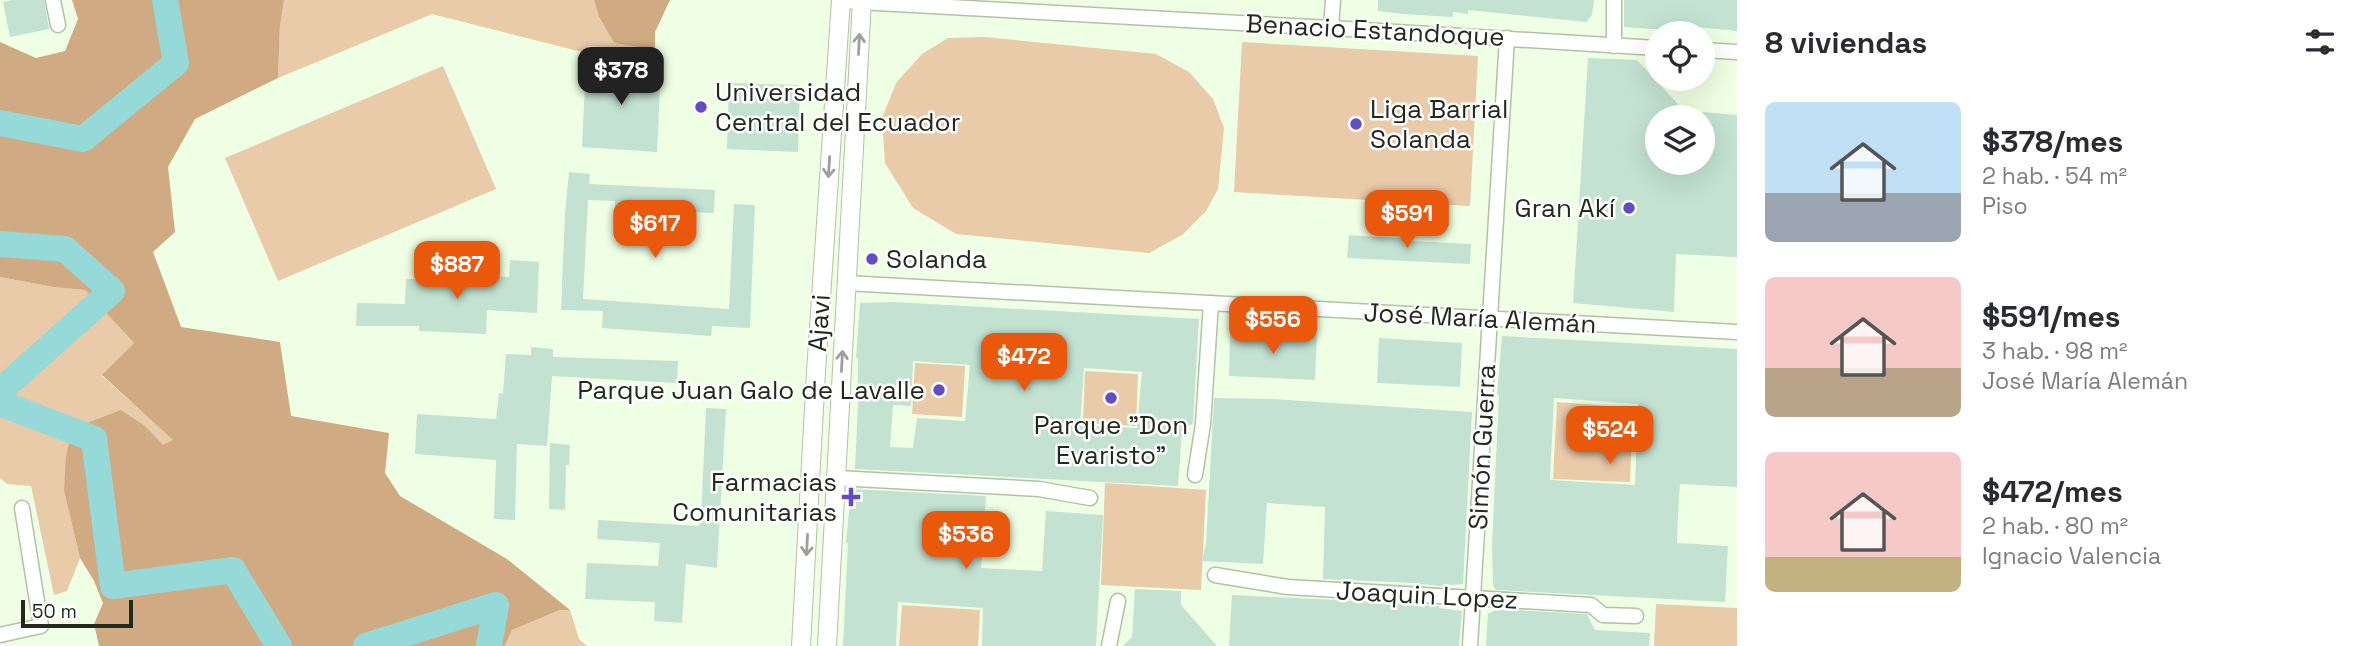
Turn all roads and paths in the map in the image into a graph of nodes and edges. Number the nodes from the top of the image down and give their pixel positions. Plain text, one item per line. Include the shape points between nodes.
1 (53, 0) edge
2 (1333, 0) edge
3 (1614, 0) edge
4 (841, 1) edge
5 (862, 1) edge
6 (1058, 7) edge
7 (58, 24) dead end
8 (1331, 28) junction
9 (1507, 38) junction
10 (1614, 46) junction
11 (1645, 47) edge
12 (1715, 51) edge
13 (1737, 52) edge
14 (846, 283) junction
15 (1210, 303) junction
16 (1489, 319) junction
17 (1737, 332) edge
18 (1195, 475) dead end
19 (837, 478) junction
20 (1090, 498) dead end
21 (22, 508) dead end
22 (1215, 575) dead end
23 (1474, 598) junction
24 (1118, 601) dead end
25 (1636, 616) dead end
26 (0, 635) edge
27 (801, 646) edge
28 (827, 646) edge
29 (1109, 646) edge
30 (1470, 646) edge

1 - 7 street
2 - 8 street
3 - 10 street
4 - 5 street, Benacio Estandoque
4 -> 27 street, Ajavi
5 - 6 street, Benacio Estandoque
14 -> 5 street, Ajavi
6 - 8 street, Benacio Estandoque
8 - 9 street, Benacio Estandoque
9 - 10 street, Benacio Estandoque
9 - 16 street, Simón Guerra
10 - 11 street, Benacio Estandoque
12 - 13 street
14 - 15 street, José María Alemán
19 -> 14 street, Ajavi
15 - 16 street, José María Alemán
15 - 18 street via 1203,424
16 - 17 street, José María Alemán
16 - 23 street, Simón Guerra
19 - 20 street via 1039,489
19 - 28 street, Ajavi
21 - 26 street via 41,626
22 - 23 street, Joaquin Lopez via 1287,587
23 - 25 street, Joaquin Lopez via 1591,605 1602,615
23 - 30 street, Simón Guerra
24 - 29 street

